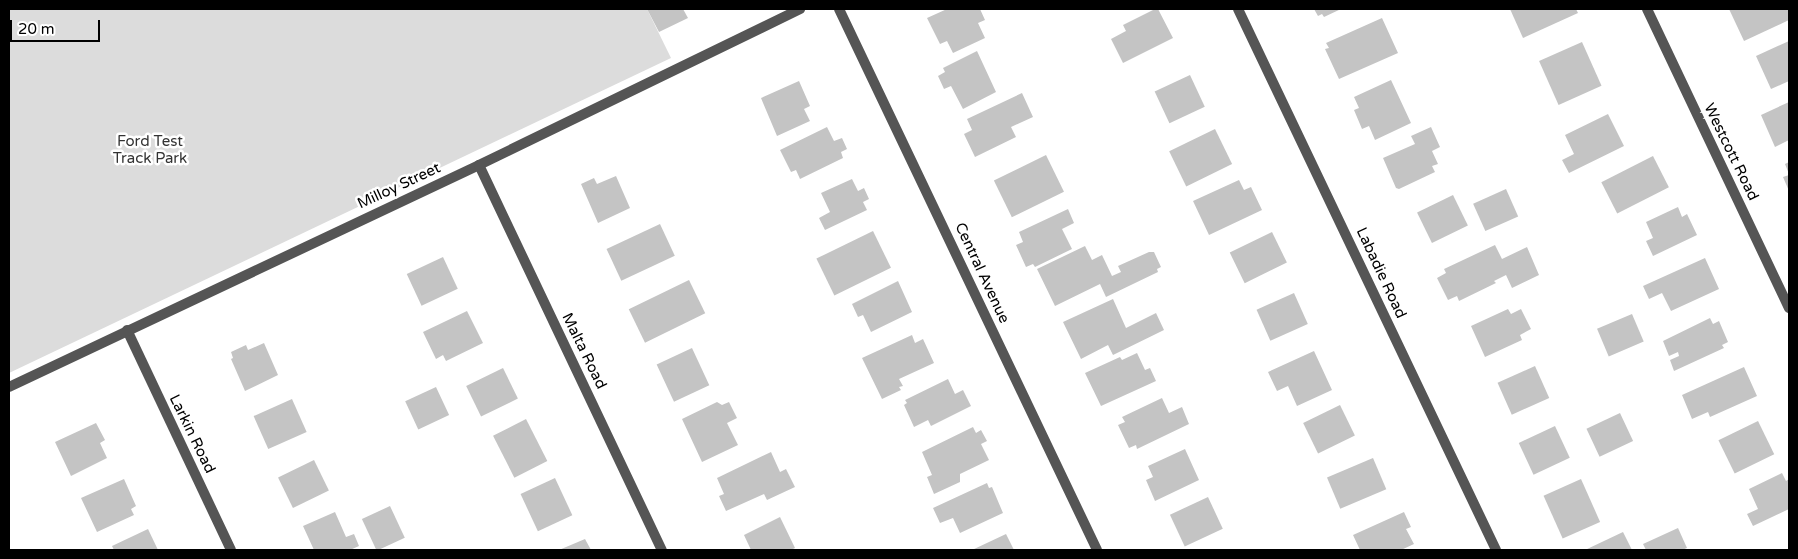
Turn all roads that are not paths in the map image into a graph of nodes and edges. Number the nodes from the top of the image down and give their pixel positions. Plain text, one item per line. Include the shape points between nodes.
1 (800, 9) edge
2 (840, 9) edge
3 (1238, 9) edge
4 (1647, 9) edge
5 (479, 166) junction
6 (1789, 308) edge
7 (127, 330) junction
8 (9, 387) edge
9 (232, 550) edge
10 (662, 550) edge
11 (1097, 550) edge
12 (1496, 550) edge

1 - 5 street, Milloy Street
2 - 11 street, Central Avenue
3 - 12 street, Labadie Road
4 - 6 street, Westcott Road
5 - 7 street, Milloy Street
5 - 10 street, Malta Road
7 - 8 street, Milloy Street
7 - 9 street, Larkin Road

